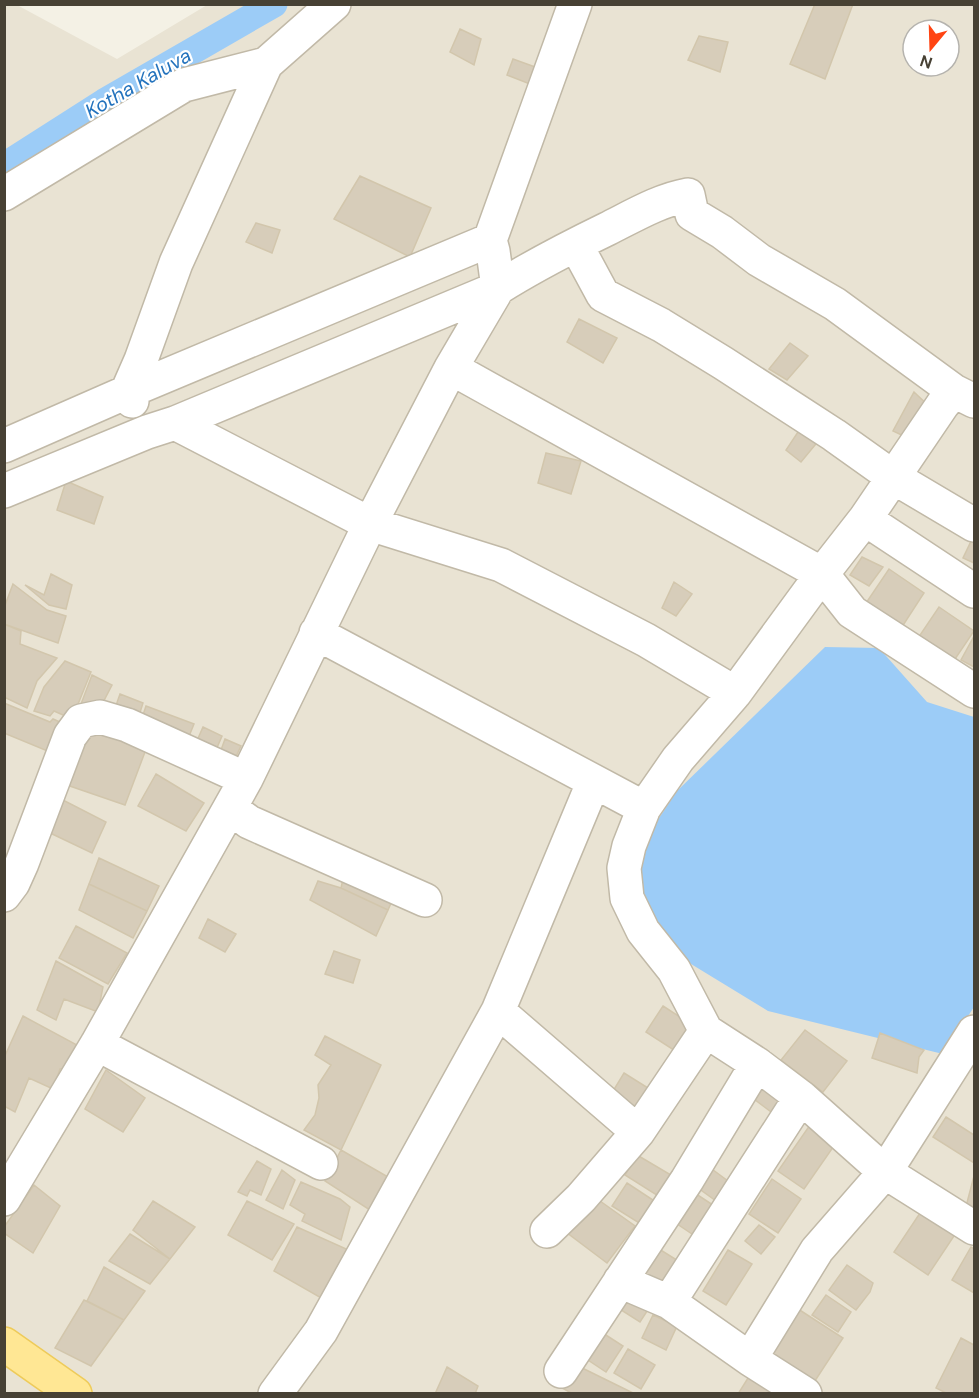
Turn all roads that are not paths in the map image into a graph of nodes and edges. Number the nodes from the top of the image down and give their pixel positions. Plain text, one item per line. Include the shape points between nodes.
1 (334, 4) edge
2 (575, 4) edge
3 (266, 64) junction
4 (4, 194) edge
5 (576, 244) junction
6 (494, 264) junction
7 (451, 368) junction
8 (964, 396) edge
9 (144, 413) junction
10 (4, 446) edge
11 (893, 477) junction
12 (4, 491) edge
13 (865, 519) junction
14 (370, 524) junction
15 (975, 525) edge
16 (822, 574) junction
17 (975, 591) edge
18 (316, 633) junction
19 (975, 691) edge
20 (735, 693) junction
21 (246, 779) junction
22 (593, 783) junction
23 (230, 808) junction
24 (644, 808) junction
25 (4, 896) edge
26 (425, 900) dead end
27 (498, 1011) junction
28 (706, 1030) junction
29 (975, 1032) edge
30 (97, 1044) junction
31 (757, 1064) junction
32 (802, 1098) junction
33 (638, 1132) junction
34 (321, 1163) dead end
35 (885, 1172) junction
36 (4, 1199) edge
37 (975, 1228) edge
38 (547, 1231) dead end
39 (620, 1281) junction
40 (669, 1302) junction
41 (4, 1344) edge
42 (750, 1359) junction
43 (561, 1371) dead end
44 (75, 1394) edge
45 (275, 1394) edge
46 (805, 1394) edge

1 - 3 street
2 - 6 street
3 - 4 street via 184,85
3 - 9 street via 176,263 141,360
5 - 6 street via 538,263
5 - 8 street via 644,210 688,195 692,214 767,265 835,304
5 - 11 street via 603,295 723,363
6 - 7 street
6 - 9 street
6 - 9 street
7 - 14 street
7 - 16 street
8 - 11 street via 943,404
9 - 10 street
9 - 12 street
9 - 14 street
11 - 13 street
11 - 15 street
13 - 16 street
13 - 17 street
14 - 18 street
14 - 20 street via 501,565 646,640
16 - 19 street via 852,612
16 - 20 street
18 - 21 street
18 - 22 street
20 - 24 street via 678,759
21 - 23 street
21 - 25 street via 127,725 100,717 81,722 70,736 22,863
22 - 24 street
22 - 27 street
23 - 26 street via 249,822
23 - 30 street
24 - 28 street via 624,868 627,898 643,931 674,970
27 - 33 street
27 - 45 street via 321,1331
28 - 31 street
28 - 33 street
29 - 35 street
30 - 34 street
30 - 36 street
31 - 32 street
31 - 39 street
32 - 35 street
32 - 40 street
33 - 38 street
35 - 37 street
35 - 42 street via 817,1250
39 - 40 street
39 - 43 street
40 - 42 street
41 - 44 main road
42 - 46 street

